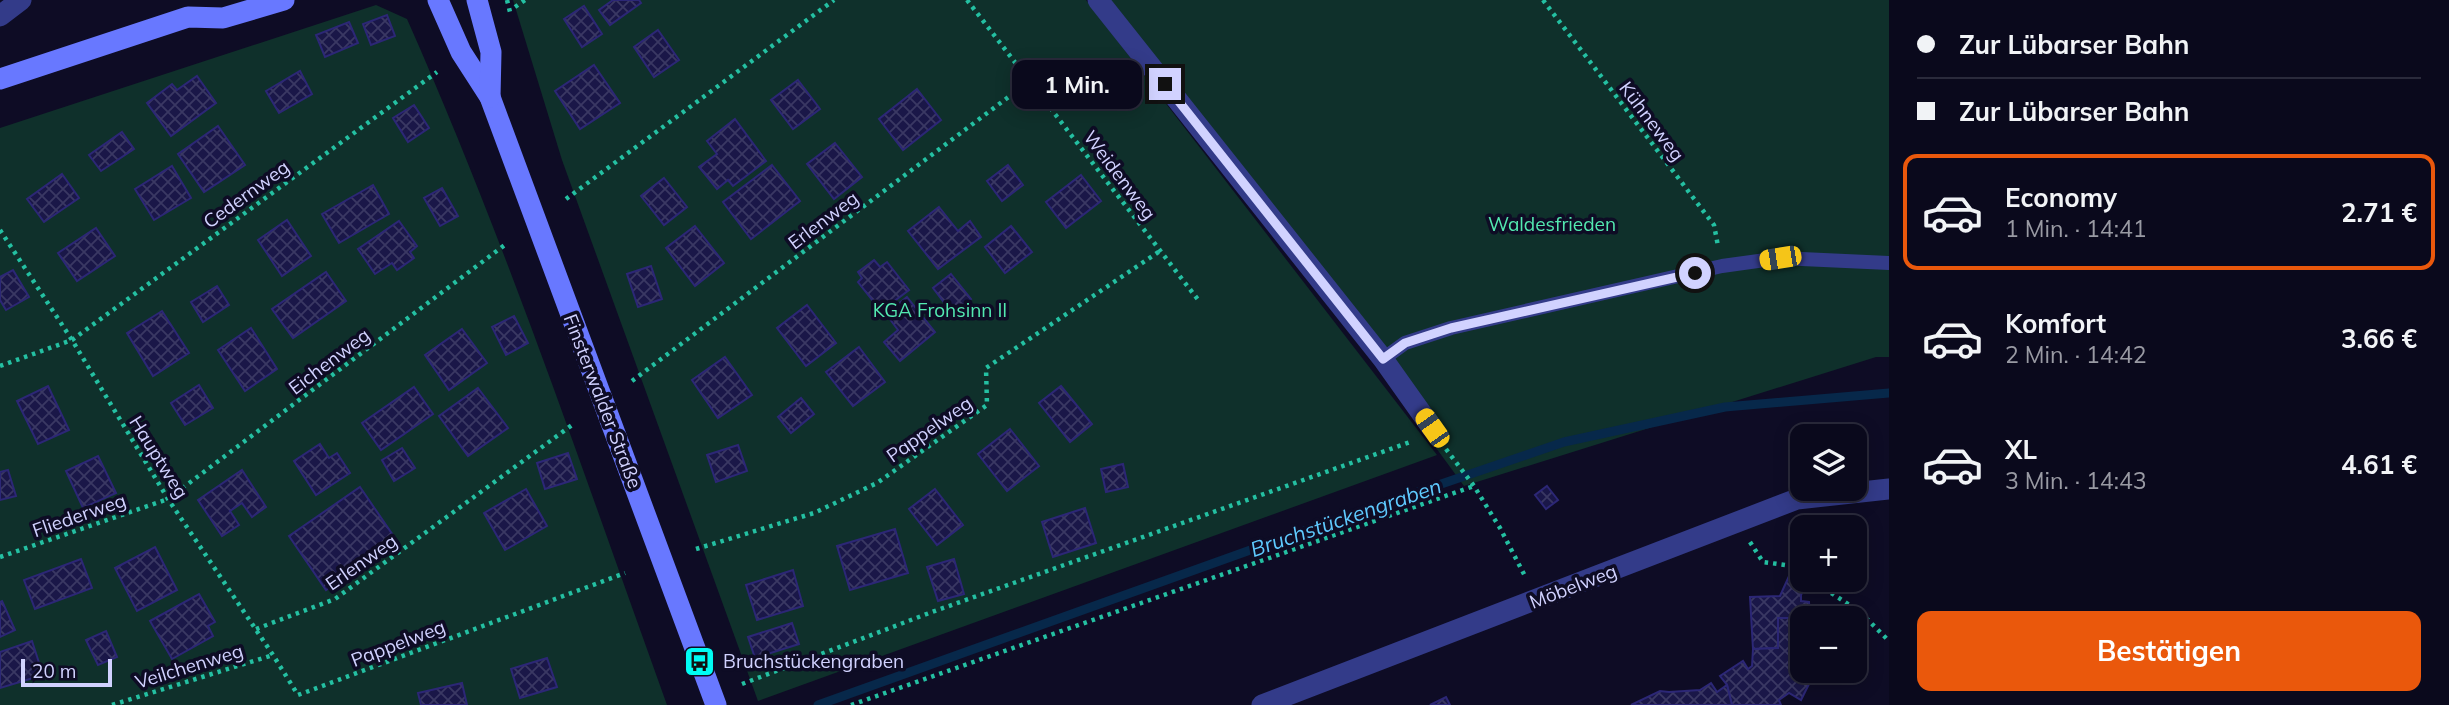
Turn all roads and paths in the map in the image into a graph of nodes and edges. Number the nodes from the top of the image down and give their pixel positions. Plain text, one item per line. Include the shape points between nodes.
1 (22, 0) edge
2 (284, 0) edge
3 (438, 0) edge
4 (477, 0) edge
5 (507, 0) edge
6 (525, 0) edge
7 (834, 0) edge
8 (967, 0) edge
9 (1098, 0) edge
10 (1543, 0) edge
11 (194, 8) edge
12 (0, 16) edge
13 (437, 72) dead end
14 (0, 79) edge
15 (1031, 80) junction
16 (489, 97) junction
17 (566, 199) dead end
18 (0, 230) edge
19 (506, 244) dead end
20 (1160, 251) junction
21 (1889, 263) edge
22 (1722, 267) junction
23 (1199, 301) dead end
24 (72, 340) junction
25 (1383, 359) junction
26 (0, 366) edge
27 (632, 382) dead end
28 (572, 425) dead end
29 (1427, 433) joint
30 (1457, 464) dead end
31 (1474, 486) junction
32 (1889, 489) edge
33 (168, 499) junction
34 (1737, 522) junction
35 (696, 549) dead end
36 (0, 557) edge
37 (1790, 568) edge
38 (625, 573) dead end
39 (1830, 592) edge
40 (1536, 600) junction
41 (257, 629) junction
42 (1889, 641) edge
43 (273, 654) junction
44 (742, 684) dead end
45 (298, 695) joint
46 (112, 705) edge
47 (716, 705) edge
48 (851, 705) edge
49 (1262, 705) edge

1 - 12 street
2 - 11 street via 223,18
3 - 16 street, Finsterwalder Straße via 461,52
4 - 16 street, Finsterwalder Straße via 491,52
5 - 6 path via 513,9
7 - 17 path
8 - 15 path, Weidenweg
9 - 25 street
10 - 22 path, Kühneweg via 1714,225
11 - 14 street
13 - 24 path, Cedernweg
15 - 20 path, Weidenweg
15 - 27 path, Erlenweg
16 - 47 street, Finsterwalder Straße
18 - 24 path, Hauptweg
19 - 33 path, Eichenweg
20 - 23 path, Weidenweg
20 - 35 path, Pappelweg via 986,368 987,405 877,483 814,513
21 - 22 lane via 1780,258
22 - 25 lane via 1451,328 1405,343
24 - 26 path, Cedernweg
24 - 33 path, Hauptweg
25 - 29 street
28 - 41 path, Erlenweg via 335,599
29 - 44 path
30 - 31 path
31 - 40 path
31 - 48 path
32 - 34 street, Möbelweg via 1797,499
33 - 36 path, Fliederweg
33 - 41 path, Hauptweg
34 - 37 path via 1763,562
34 - 40 street, Möbelweg
38 - 45 path, Pappelweg
39 - 42 path via 1860,612
40 - 49 street, Möbelweg
41 - 43 path, Hauptweg
43 - 45 path, Hauptweg
43 - 46 path, Veilchenweg

